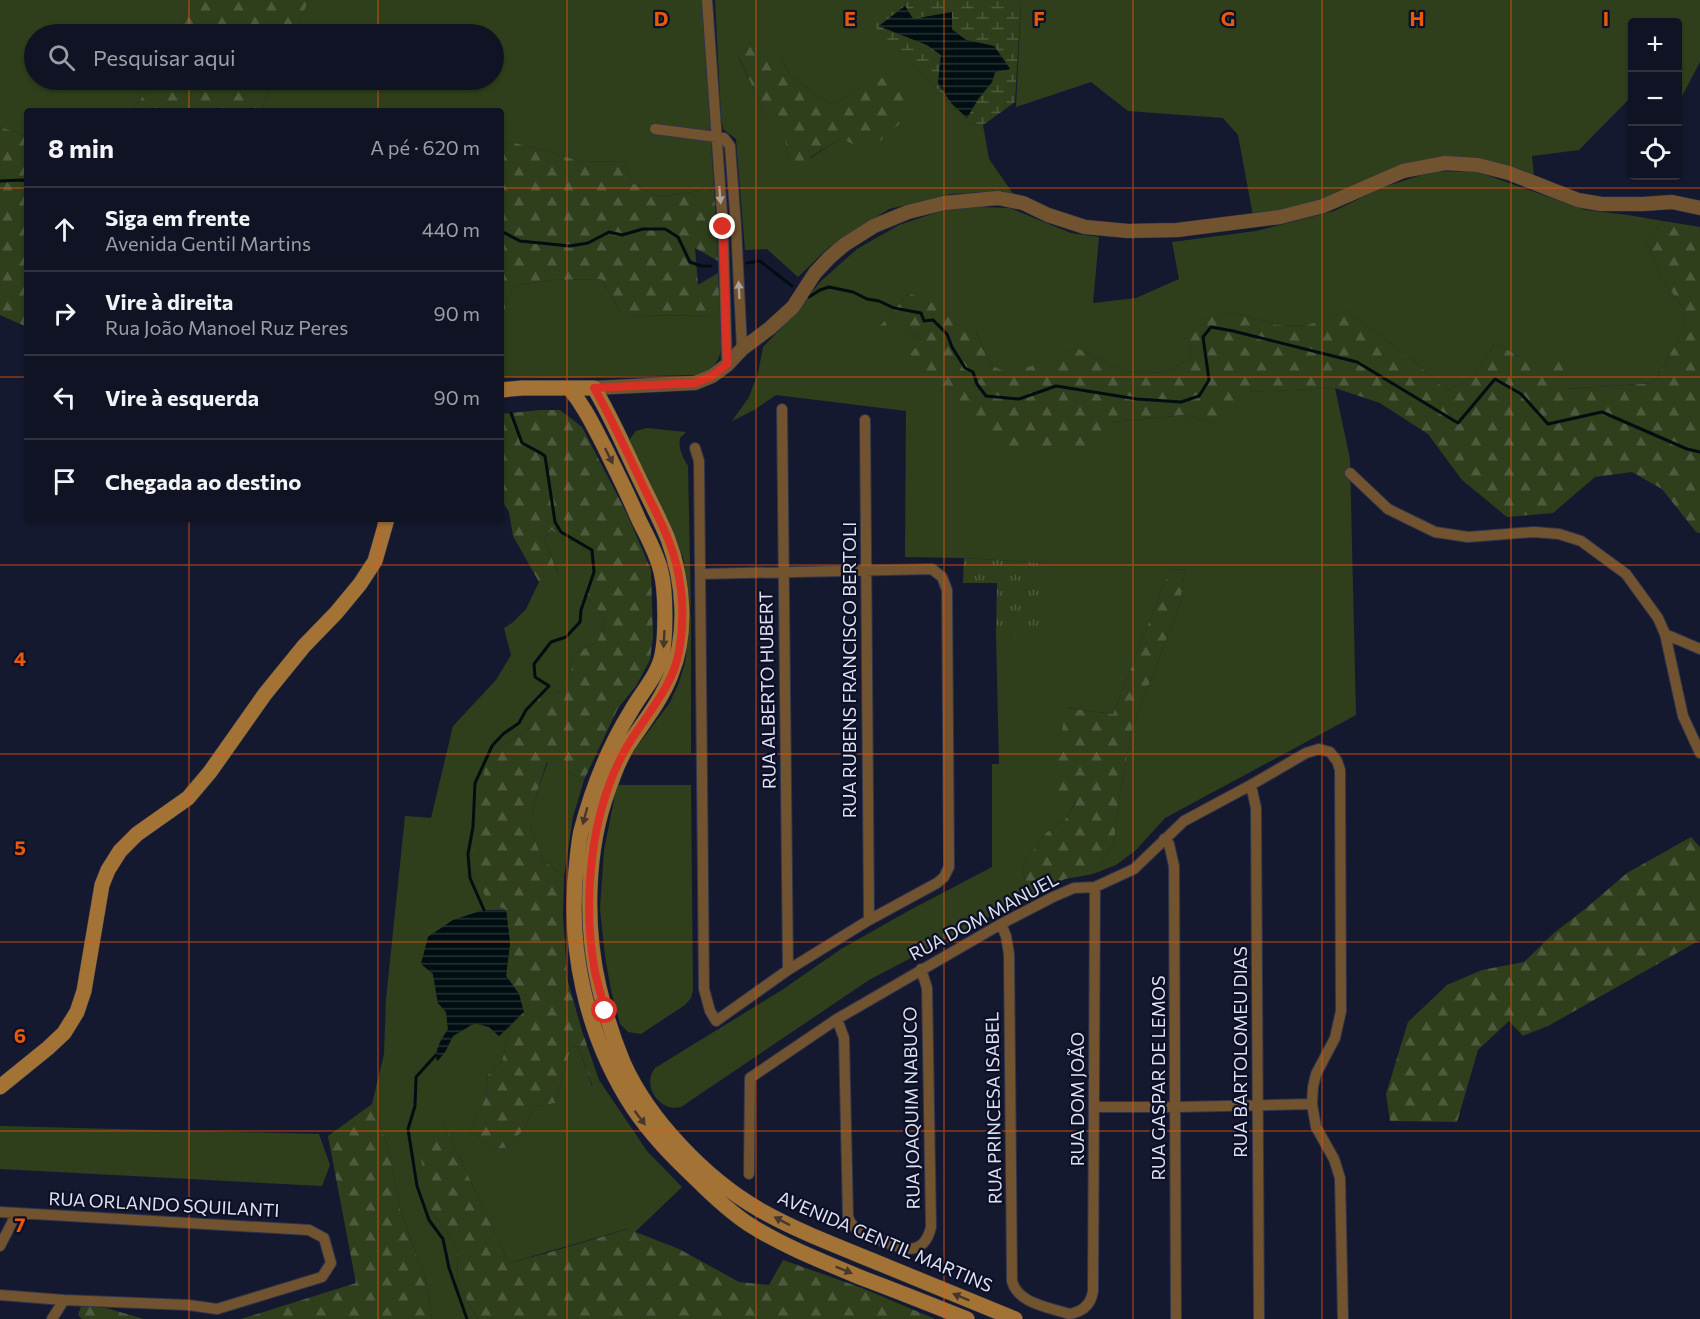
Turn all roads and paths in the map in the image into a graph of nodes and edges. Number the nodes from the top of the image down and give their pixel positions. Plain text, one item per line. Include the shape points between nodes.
1 (708, 0) edge
2 (655, 129) dead end
3 (716, 136) junction
4 (1700, 208) edge
5 (742, 349) junction
6 (727, 364) junction
7 (569, 388) junction
8 (594, 388) junction
9 (504, 390) edge
10 (782, 409) dead end
11 (609, 413) junction
12 (591, 419) junction
13 (865, 420) dead end
14 (695, 448) dead end
15 (1350, 473) dead end
16 (386, 522) edge
17 (866, 571) junction
18 (783, 572) junction
19 (700, 574) junction
20 (1665, 634) junction
21 (1700, 649) edge
22 (1700, 753) edge
23 (1251, 785) junction
24 (1164, 839) junction
25 (1095, 887) junction
26 (868, 920) junction
27 (1001, 924) junction
28 (921, 969) junction
29 (788, 970) junction
30 (837, 1019) junction
31 (617, 1064) junction
32 (0, 1088) edge
33 (1312, 1104) junction
34 (1257, 1106) junction
35 (1095, 1107) junction
36 (1176, 1107) junction
37 (668, 1142) junction
38 (749, 1174) dead end
39 (0, 1212) edge
40 (17, 1213) junction
41 (0, 1246) edge
42 (0, 1295) edge
43 (64, 1300) junction
44 (1083, 1309) joint
45 (52, 1319) edge
46 (967, 1319) edge
47 (1015, 1319) edge
48 (1176, 1319) edge
49 (1259, 1319) edge
50 (1343, 1319) edge

1 - 3 street
2 - 3 street
5 -> 3 street via 730,146 724,138
3 -> 6 street
4 - 5 street via 1672,202 1601,204 1578,200 1509,173 1478,165 1445,163 1403,171 1323,206 1280,217 1177,230 1085,227 1023,203 998,198 944,203 874,226 844,245 815,273 793,307
5 - 6 street
6 - 8 street via 695,383
7 - 8 main road
7 - 9 main road
7 - 12 main road, AVENIDA GENTIL MARTINS
8 - 11 main road, AVENIDA GENTIL MARTINS
10 - 18 street, RUA ALBERTO HUBERT
11 - 12 street
11 - 31 main road, AVENIDA GENTIL MARTINS via 668,539 680,580 682,614 679,652 670,678 625,751 607,793 595,839 590,926 595,971
12 -> 31 main road, AVENIDA GENTIL MARTINS via 662,573 664,611 664,640 658,667 613,744 592,792 580,835 574,886 579,971 591,1019
13 - 17 street, RUA RUBENS FRANCISCO BERTOLI
14 - 19 street via 699,461
15 - 20 street via 1388,509 1435,532 1468,537 1534,532 1559,534 1581,542 1626,574
16 - 32 main road via 375,561 360,584 272,686 210,772 188,798 120,851 102,885 77,1011 64,1033
17 - 18 street
17 - 26 street, RUA RUBENS FRANCISCO BERTOLI
17 - 26 street via 932,569 942,577 947,590 949,867 937,883
18 - 19 street
18 - 29 street, RUA ALBERTO HUBERT
19 - 29 street via 704,989 716,1021
20 - 21 street
20 - 22 street via 1683,716
23 - 24 street, RUA DOM MANUEL via 1184,821
23 - 33 street, RUA DOM MANUEL via 1319,749 1330,752 1340,770 1341,1011 1335,1038 1316,1074
23 - 34 street, RUA BARTOLOMEU DIAS via 1256,808
24 - 25 street, RUA DOM MANUEL via 1134,869
24 - 36 street, RUA GASPAR DE LEMOS via 1174,866
25 - 27 street, RUA DOM MANUEL via 1074,888
25 - 35 street, RUA DOM JOÃO
26 - 29 street
27 - 28 street, RUA DOM MANUEL
27 - 44 street, RUA PRINCESA ISABEL via 1009,954 1012,1281 1016,1292 1029,1301 1069,1314
28 - 30 street, RUA DOM MANUEL
28 - 30 street, RUA JOAQUIM NABUCO via 927,988 931,1227 921,1245 901,1249 860,1233 847,1213 844,1038
30 - 38 street, RUA DOM MANUEL via 750,1078
31 - 37 main road, AVENIDA GENTIL MARTINS via 624,1078 646,1101
33 - 34 street
33 - 50 street via 1316,1127 1340,1178
34 - 36 street
34 - 49 street, RUA BARTOLOMEU DIAS
35 - 36 street
35 - 44 street, RUA DOM JOÃO via 1093,1291
36 - 48 street, RUA GASPAR DE LEMOS
37 -> 46 main road, AVENIDA GENTIL MARTINS via 730,1210 752,1226 810,1257
47 -> 37 main road, AVENIDA GENTIL MARTINS via 807,1234 759,1209
39 - 40 street, RUA ORLANDO SQUILANTI
40 - 41 street
40 - 43 street, RUA ORLANDO SQUILANTI via 309,1230 324,1238 331,1263 322,1277 218,1309
42 - 43 street
43 - 45 street

